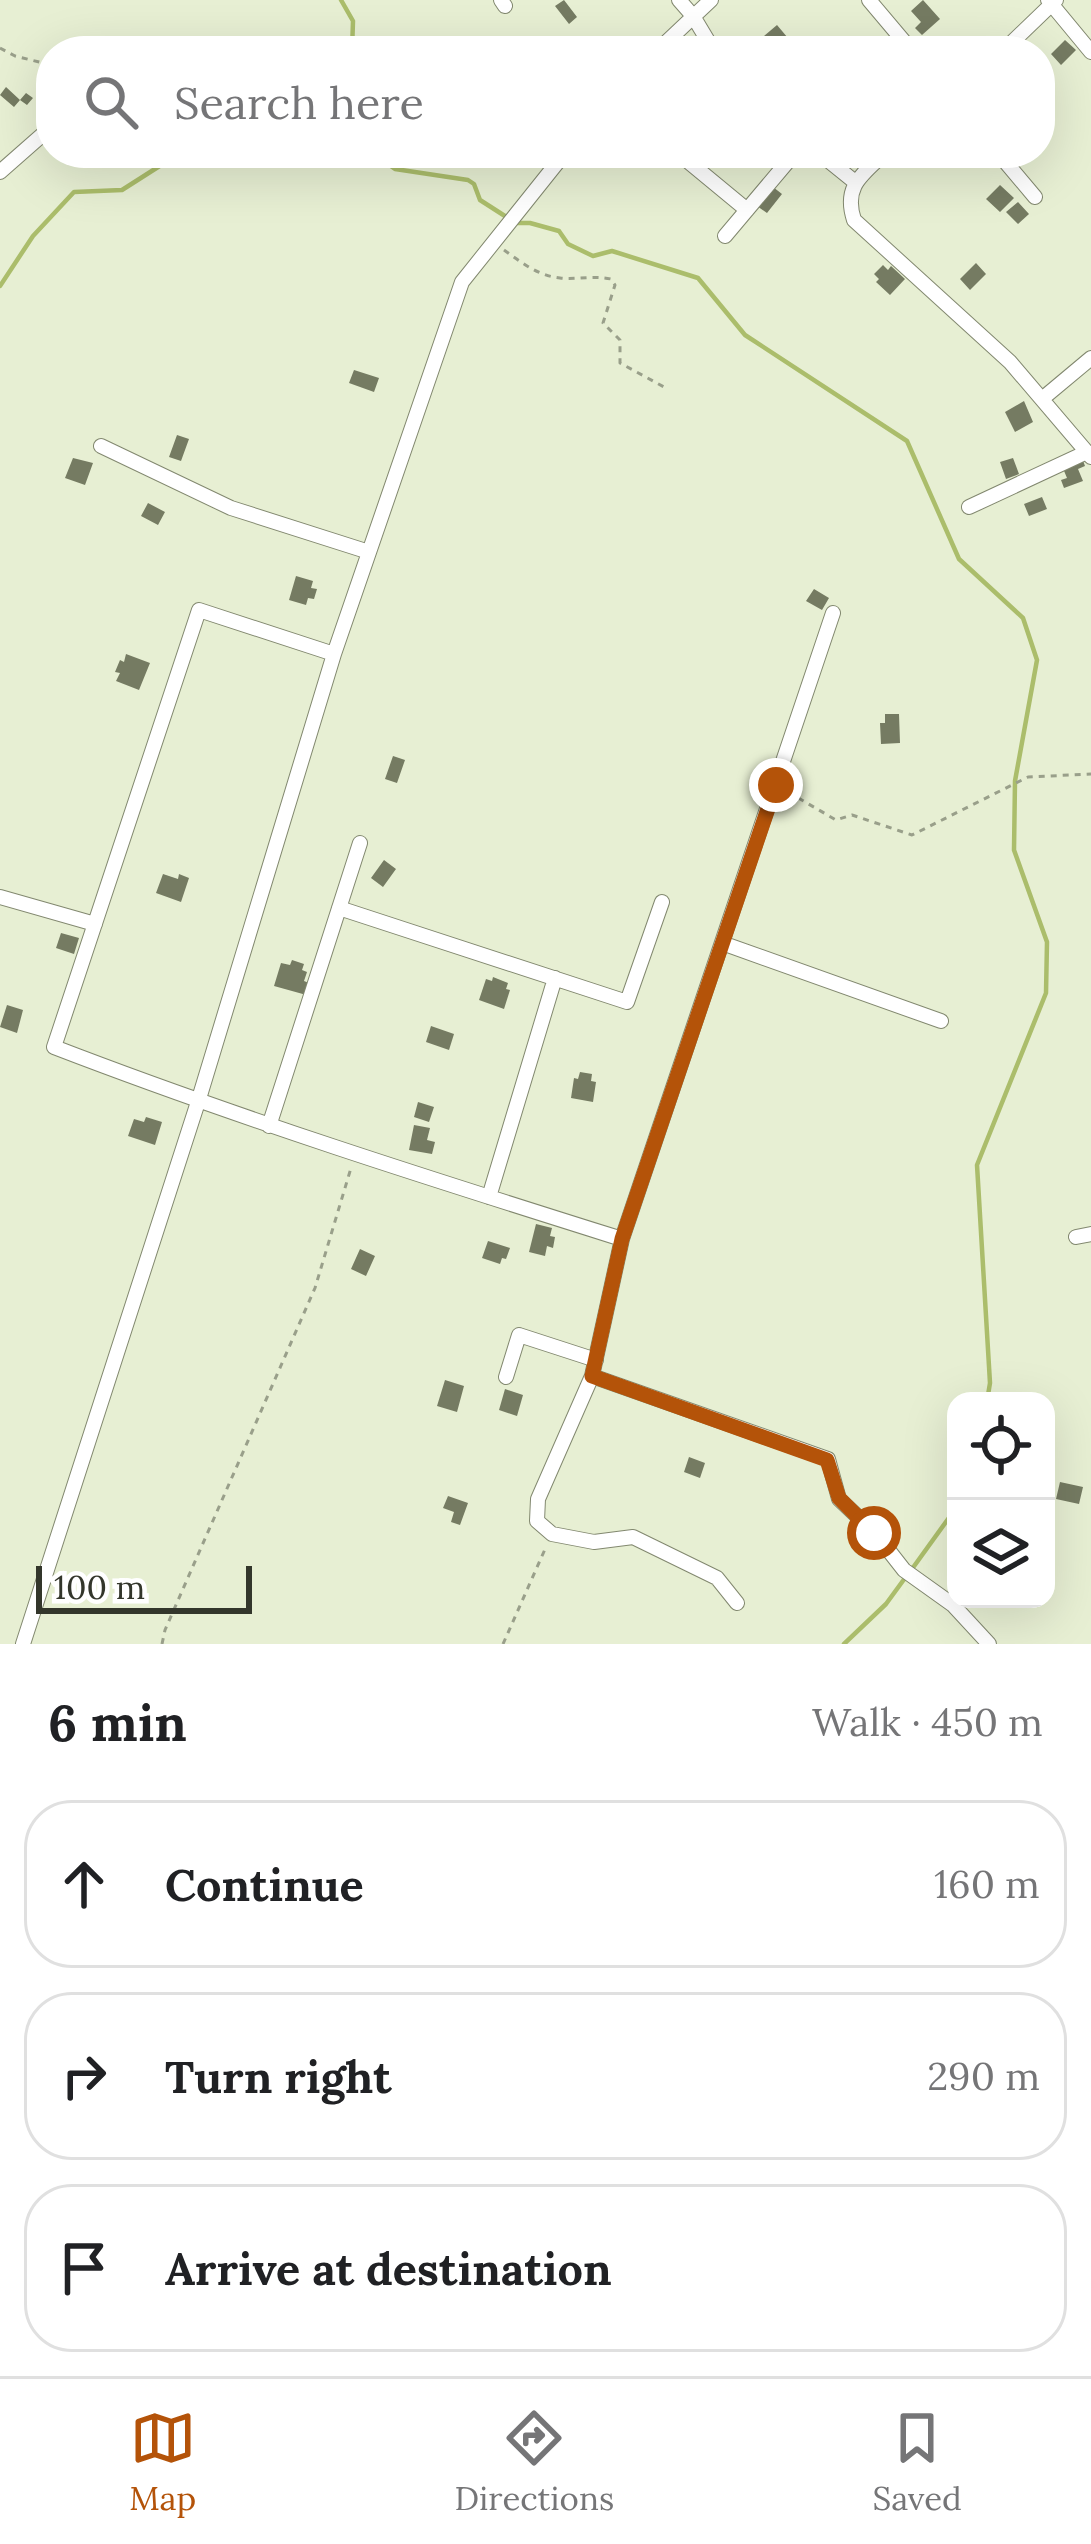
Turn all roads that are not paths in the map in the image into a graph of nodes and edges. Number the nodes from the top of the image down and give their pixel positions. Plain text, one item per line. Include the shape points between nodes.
1 (679, 0) edge
2 (711, 0) edge
3 (869, 0) edge
4 (1052, 2) edge
5 (693, 16) junction
6 (672, 36) edge
7 (705, 36) edge
8 (899, 36) edge
9 (1018, 36) edge
10 (1091, 52) edge
11 (36, 140) edge
12 (553, 168) edge
13 (695, 168) edge
14 (782, 168) edge
15 (838, 168) edge
16 (869, 168) edge
17 (1011, 168) edge
18 (0, 172) edge
19 (855, 182) junction
20 (1035, 197) dead end
21 (747, 210) junction
22 (725, 236) dead end
23 (1091, 358) edge
24 (1042, 399) junction
25 (101, 446) dead end
26 (1089, 454) edge
27 (969, 506) dead end
28 (369, 552) junction
29 (833, 614) dead end
30 (334, 653) junction
31 (360, 843) dead end
32 (0, 897) edge
33 (662, 902) dead end
34 (339, 908) junction
35 (95, 924) junction
36 (722, 943) junction
37 (555, 978) junction
38 (941, 1021) dead end
39 (198, 1102) junction
40 (269, 1126) junction
41 (489, 1197) junction
42 (622, 1239) junction
43 (594, 1368) junction
44 (506, 1377) dead end
45 (737, 1603) dead end
46 (23, 1644) edge
47 (989, 1644) edge

1 - 5 street
2 - 5 street
3 - 8 street
4 - 9 street
4 - 10 street
5 - 6 street
5 - 7 street
11 - 18 street
12 - 28 street via 462,282
13 - 21 street
14 - 21 street
15 - 19 street
16 - 19 street
17 - 20 street
19 - 24 street via 854,220
21 - 22 street
23 - 24 street
24 - 26 street
25 - 28 street via 231,508
26 - 27 street
28 - 30 street
29 - 36 street
30 - 35 street via 199,610
30 - 39 street
31 - 34 street
32 - 35 street
33 - 37 street via 627,1002
34 - 37 street
34 - 40 street
35 - 39 street via 54,1047
36 - 38 street
36 - 42 street
37 - 41 street
39 - 40 street
39 - 46 street
40 - 41 street
41 - 42 street
42 - 43 street
43 - 44 street via 519,1336
43 - 45 street via 538,1499 537,1521 552,1534 594,1542 633,1537 717,1578
43 - 47 street via 827,1460 839,1498 904,1570

